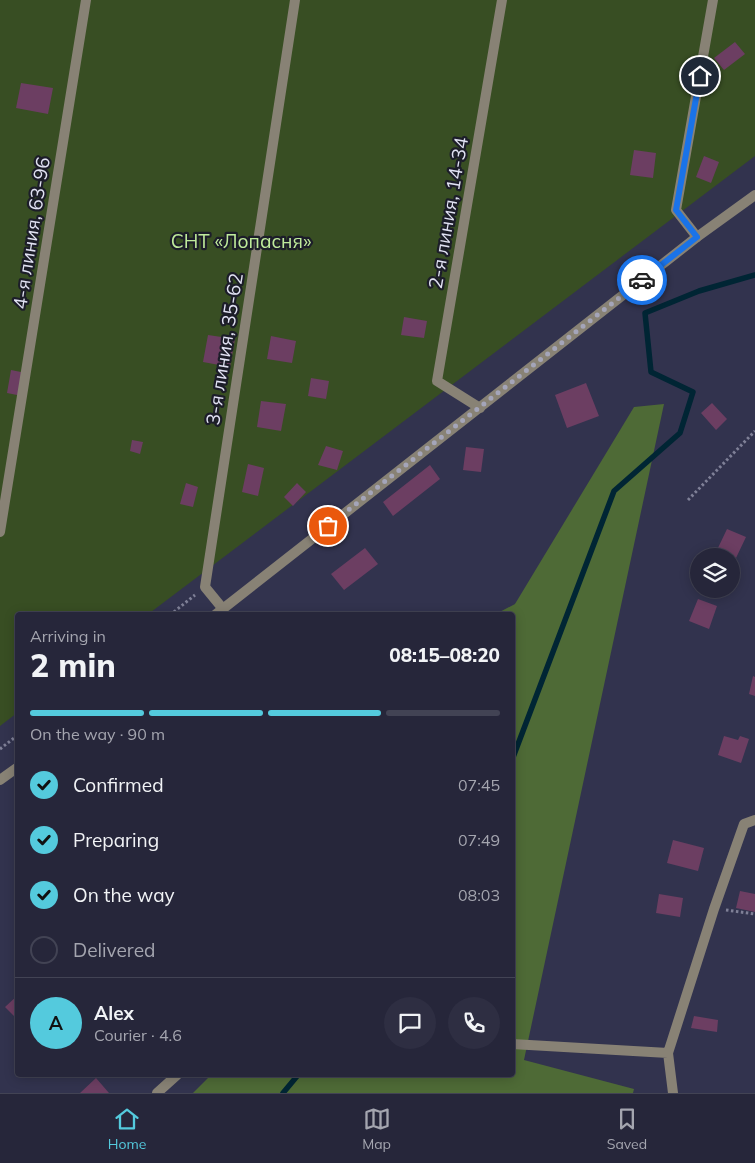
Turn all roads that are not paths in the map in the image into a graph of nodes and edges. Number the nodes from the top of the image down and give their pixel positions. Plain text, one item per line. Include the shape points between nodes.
1 (86, 0) edge
2 (295, 0) edge
3 (502, 0) edge
4 (713, 0) edge
5 (755, 195) edge
6 (697, 237) junction
7 (480, 408) junction
8 (0, 532) edge
9 (219, 612) edge
10 (15, 769) edge
11 (0, 780) edge
12 (755, 820) edge
13 (515, 1044) edge
14 (668, 1053) junction
15 (176, 1077) edge
16 (157, 1093) edge
17 (673, 1093) edge

1 - 8 street, 4-я линия, 63-96
2 - 9 street, 3-я линия, 35-62 via 206,587
3 - 7 street, 2-я линия, 14-34 via 437,381
4 - 6 street via 676,210
5 - 6 street
6 - 7 street
7 - 9 street
10 - 11 street
12 - 14 street via 744,824
13 - 14 street
14 - 17 street
15 - 16 street

